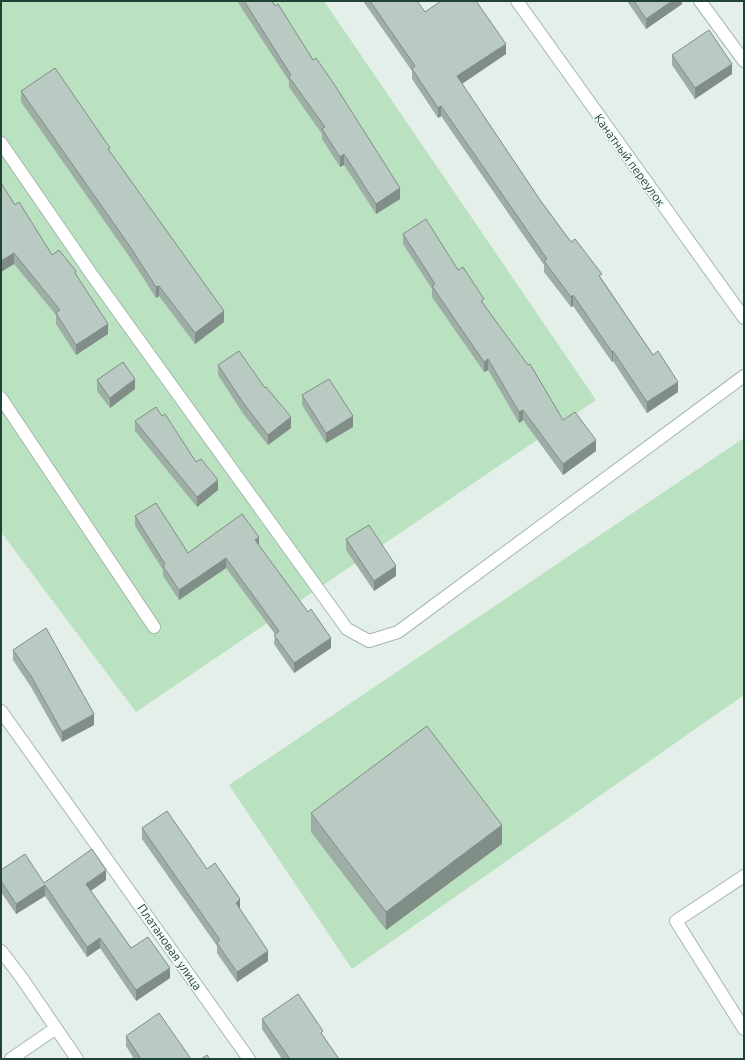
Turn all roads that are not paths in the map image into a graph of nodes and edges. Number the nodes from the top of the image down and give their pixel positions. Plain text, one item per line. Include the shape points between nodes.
1 (517, 1) edge
2 (700, 1) edge
3 (744, 61) edge
4 (1, 143) edge
5 (744, 318) edge
6 (744, 376) edge
7 (1, 398) edge
8 (154, 627) dead end
9 (1, 711) edge
10 (744, 876) edge
11 (1, 951) edge
12 (56, 1028) junction
13 (744, 1029) edge
14 (11, 1059) edge
15 (77, 1059) edge
16 (249, 1059) edge

1 - 5 street, Канатный переулок
2 - 3 street
4 - 6 street via 92,275 347,629 369,641 398,632
7 - 8 street
9 - 16 street, Платановая улица
10 - 13 street via 676,921
11 - 12 street
12 - 14 street
12 - 15 street

